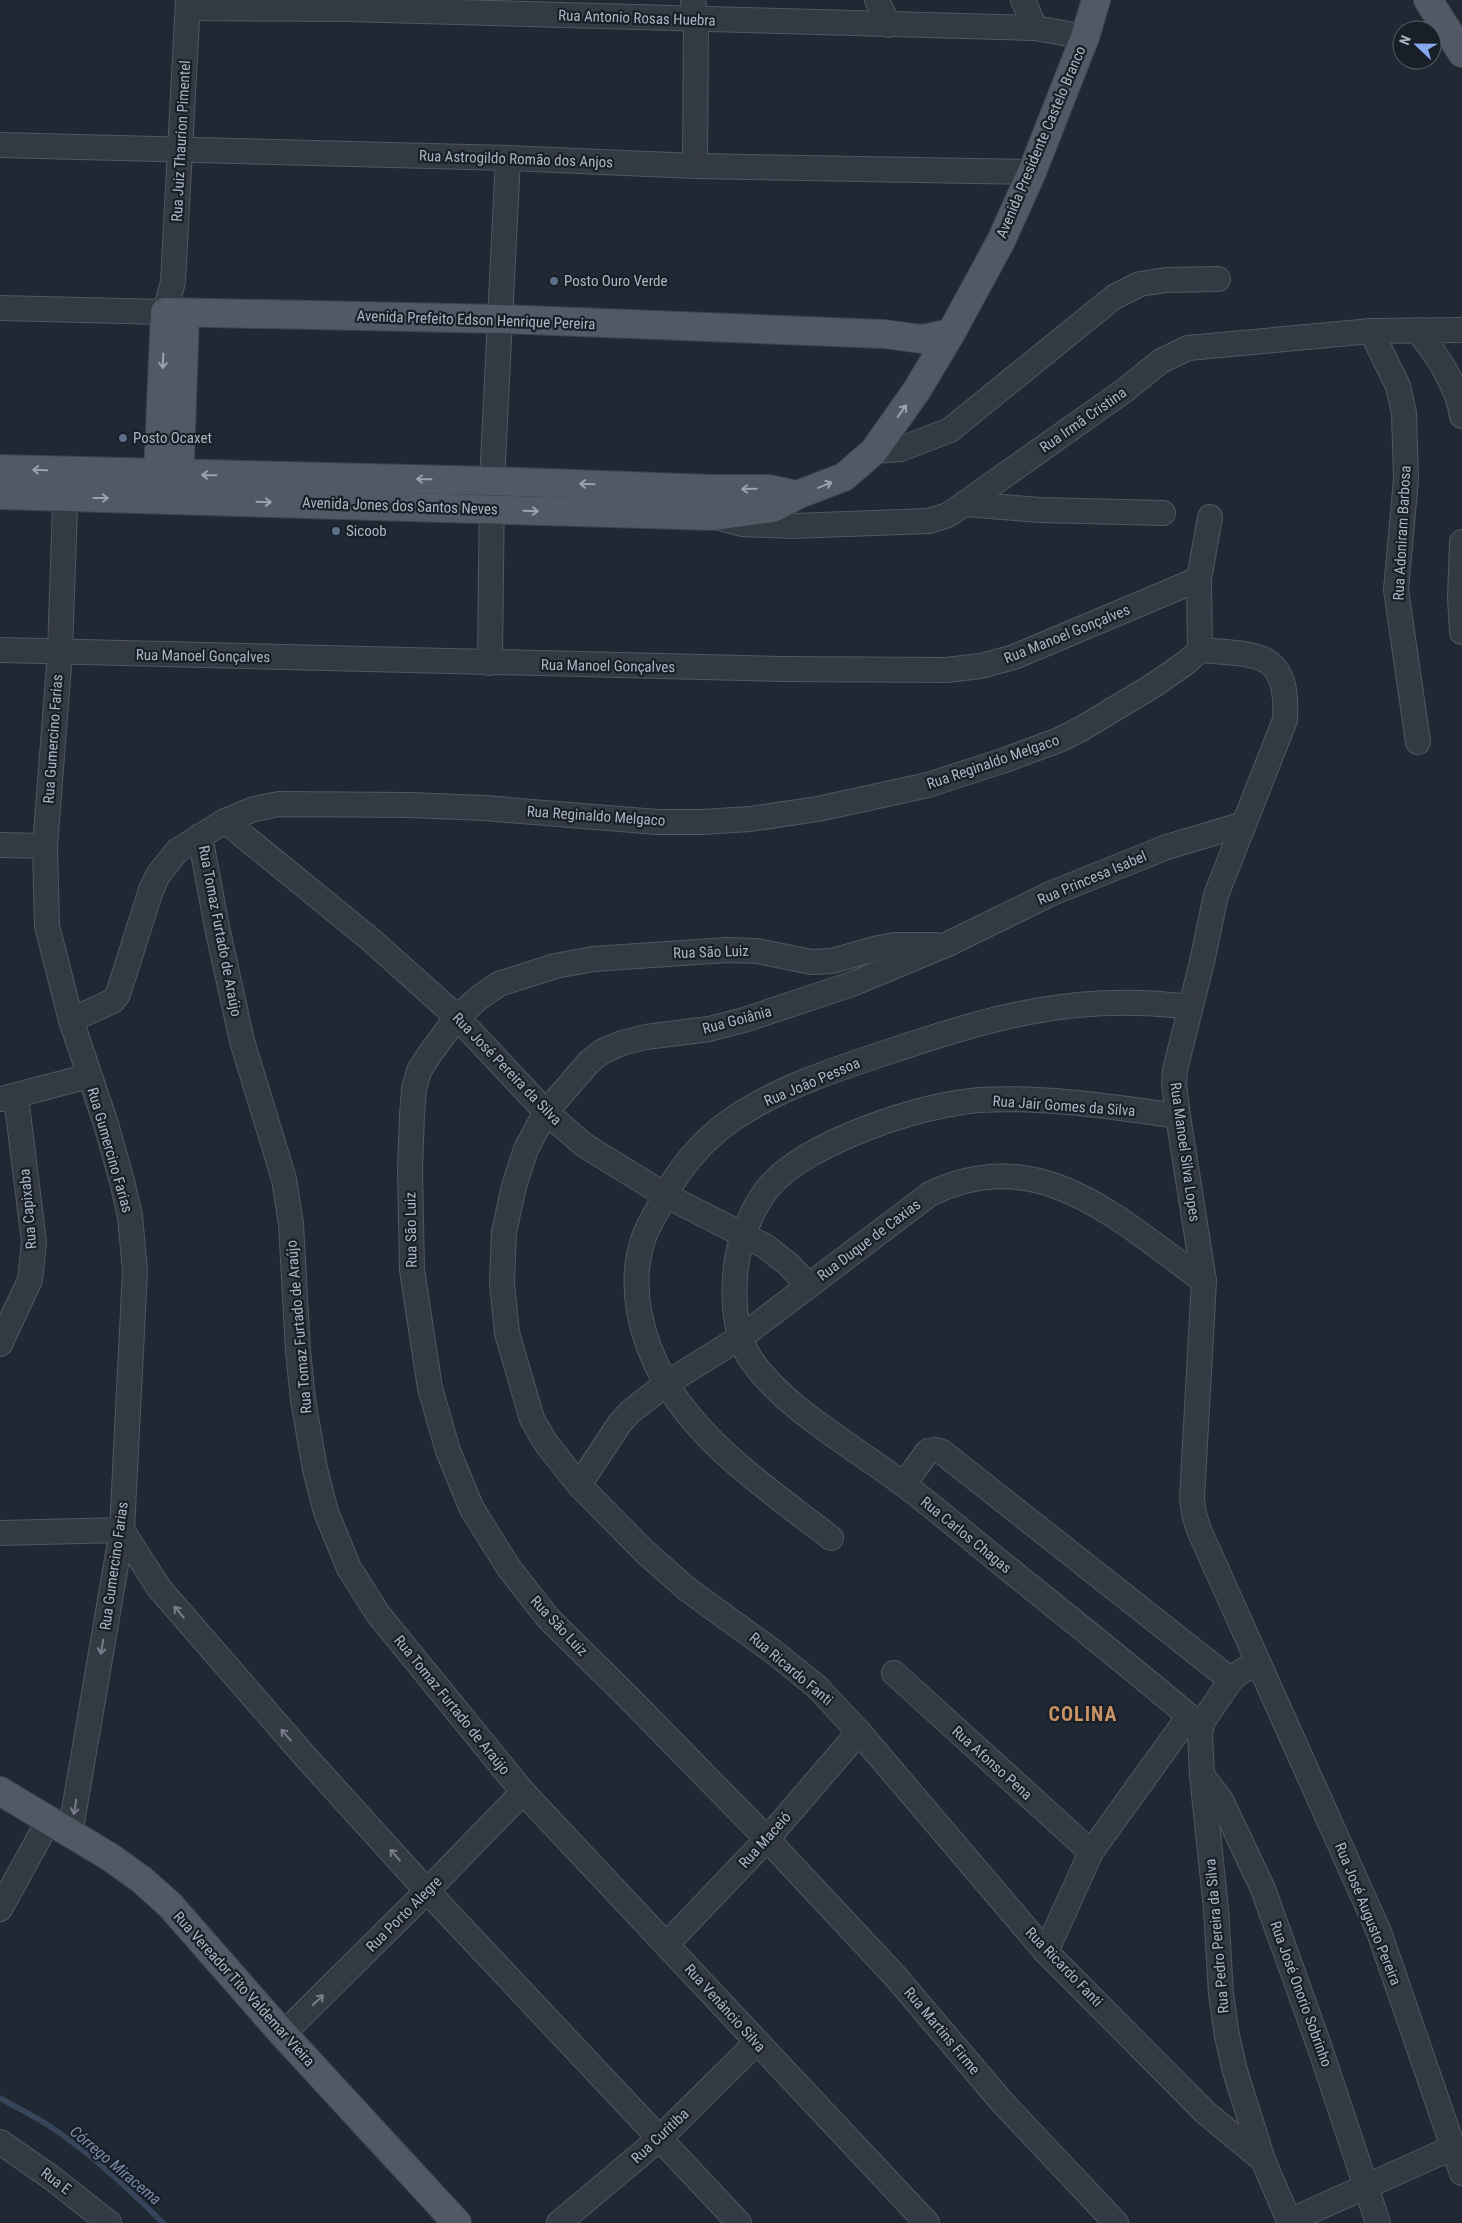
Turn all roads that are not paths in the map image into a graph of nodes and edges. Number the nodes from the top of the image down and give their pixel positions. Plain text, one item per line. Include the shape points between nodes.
1 (877, 0) edge
2 (1023, 0) edge
3 (1096, 0) edge
4 (1428, 0) edge
5 (188, 4) edge
6 (348, 5) edge
7 (695, 10) edge
8 (888, 25) junction
9 (1035, 28) junction
10 (1085, 37) junction
11 (1462, 53) edge
12 (0, 145) edge
13 (180, 148) junction
14 (508, 158) junction
15 (695, 166) junction
16 (1032, 172) junction
17 (981, 277) junction
18 (1218, 279) dead end
19 (0, 308) edge
20 (175, 313) junction
21 (500, 319) junction
22 (1417, 330) junction
23 (1462, 330) edge
24 (1371, 331) junction
25 (884, 334) junction
26 (950, 335) junction
27 (1462, 416) edge
28 (874, 451) junction
29 (0, 469) edge
30 (66, 471) junction
31 (492, 481) junction
32 (169, 486) junction
33 (0, 495) edge
34 (65, 498) junction
35 (711, 503) junction
36 (964, 504) junction
37 (491, 510) junction
38 (1163, 513) dead end
39 (1210, 517) dead end
40 (1462, 542) edge
41 (1199, 579) junction
42 (1462, 632) edge
43 (0, 650) edge
44 (1200, 650) junction
45 (60, 652) junction
46 (490, 663) junction
47 (1418, 742) dead end
48 (225, 821) junction
49 (1244, 824) junction
50 (200, 836) junction
51 (0, 845) edge
52 (45, 846) junction
53 (946, 945) junction
54 (1190, 1007) junction
55 (457, 1018) junction
56 (71, 1020) junction
57 (89, 1076) junction
58 (8, 1098) edge
59 (546, 1112) junction
60 (1178, 1116) junction
61 (665, 1194) junction
62 (743, 1235) junction
63 (1204, 1281) junction
64 (809, 1286) junction
65 (741, 1337) junction
66 (0, 1344) edge
67 (666, 1383) junction
68 (904, 1484) junction
69 (580, 1485) junction
70 (122, 1530) junction
71 (0, 1533) edge
72 (831, 1538) dead end
73 (1258, 1662) junction
74 (894, 1672) dead end
75 (1231, 1680) junction
76 (1195, 1721) junction
77 (859, 1732) junction
78 (1202, 1775) junction
79 (0, 1791) edge
80 (523, 1792) junction
81 (60, 1827) junction
82 (767, 1840) junction
83 (1091, 1852) junction
84 (427, 1891) junction
85 (0, 1909) edge
86 (666, 1944) junction
87 (1046, 1952) junction
88 (283, 2034) junction
89 (756, 2043) junction
90 (659, 2139) junction
91 (0, 2142) edge
92 (1454, 2148) junction
93 (1263, 2160) junction
94 (1462, 2173) edge
95 (1367, 2186) junction
96 (1290, 2222) edge
97 (110, 2223) edge
98 (457, 2223) edge
99 (559, 2223) edge
100 (738, 2223) edge
101 (927, 2223) edge
102 (1116, 2223) edge
103 (1378, 2223) edge

1 - 8 street
2 - 9 street
3 - 10 main road, Avenida Presidente Castelo Branco
4 - 11 main road
5 - 6 street, Rua Antonio Rosas Huebra
5 - 13 street, Rua Juiz Thaurion Pimentel
6 - 7 street, Rua Antonio Rosas Huebra
7 - 8 street, Rua Antonio Rosas Huebra
7 - 15 street
8 - 9 street, Rua Antonio Rosas Huebra
9 - 10 street, Rua Antonio Rosas Huebra
10 - 16 main road, Avenida Presidente Castelo Branco
12 - 13 street, Rua Astrogildo Romão dos Anjos
13 - 14 street, Rua Astrogildo Romão dos Anjos
13 - 20 street, Rua Juiz Thaurion Pimentel
14 - 15 street, Rua Astrogildo Romão dos Anjos
14 - 21 street
15 - 16 street, Rua Astrogildo Romão dos Anjos
16 - 17 main road, Avenida Presidente Castelo Branco
17 - 25 main road via 939,319 918,328
17 - 26 main road, Avenida Presidente Castelo Branco
18 - 28 street via 1140,284 1114,296 950,430 901,449
19 - 20 street, Avenida Prefeito Edson Henrique Pereira
20 - 21 main road, Avenida Prefeito Edson Henrique Pereira
20 - 32 main road, Rua Juiz Thaurion Pimentel
21 - 25 main road, Avenida Prefeito Edson Henrique Pereira
21 - 31 street
22 - 23 street, Rua Irmã Cristina
22 - 24 street, Rua Irmã Cristina
22 - 27 street via 1437,354 1451,382
24 - 36 street, Rua Irmã Cristina via 1188,348 1161,361
24 - 47 street, Rua Adoniram Barbosa via 1398,386 1404,413 1406,479 1396,590
25 - 26 main road, Avenida Prefeito Edson Henrique Pereira via 922,339
28 -> 26 main road, Avenida Jones dos Santos Neves via 917,390
35 -> 28 main road, Avenida Jones dos Santos Neves via 773,508 844,476
30 -> 29 main road, Avenida Jones dos Santos Neves
30 - 32 main road, Avenida Jones dos Santos Neves
30 - 34 street, Rua Gumercino Farias
31 -> 32 main road, Avenida Jones dos Santos Neves
35 -> 31 main road, Avenida Jones dos Santos Neves
31 - 37 street
34 -> 32 main road, Avenida Jones dos Santos Neves
32 -> 37 main road, Avenida Jones dos Santos Neves
33 - 34 main road, Avenida Jones dos Santos Neves
34 - 45 street, Rua Gumercino Farias
35 - 36 street, Rua Irmã Cristina via 742,524 752,525 929,521 948,515
37 -> 35 main road, Avenida Jones dos Santos Neves
36 - 38 street via 1040,510
37 - 46 street
39 - 41 street
40 - 42 street
41 - 44 street
41 - 46 street, Rua Manoel Gonçalves via 1014,657 981,666 946,670 781,670
43 - 45 street, Rua Manoel Gonçalves
44 - 48 street, Rua Reginaldo Melgaco via 1154,685 1059,740 928,785 818,809 750,820 657,822 484,808 279,804 254,809
44 - 49 street, Rua Manoel Silva Lopes via 1264,660 1277,669 1284,682 1286,720
45 - 46 street, Rua Manoel Gonçalves
45 - 52 street, Rua Gumercino Farias
48 - 50 street, Rua Reginaldo Melgaco
48 - 55 street, Rua José Pereira da Silva via 370,939
49 - 53 street, Rua Princesa Isabel via 1167,847 1050,894
49 - 54 street, Rua Manoel Silva Lopes via 1216,895
50 - 56 street, Rua Reginaldo Melgaco via 177,852 158,875 118,994 113,1001
50 - 80 street, Rua Tomaz Furtado de Araújo via 242,1041 284,1179 291,1224 303,1400 326,1512 349,1568 378,1614
51 - 52 street
52 - 56 street, Rua Gumercino Farias via 47,926
53 - 55 street, Rua São Luiz via 895,945 832,961 811,962 757,950 593,960 555,966 499,984
53 - 59 street, Rua Goiânia via 852,984 744,1020 622,1043 603,1051 589,1062
54 - 60 street, Rua Manoel Silva Lopes via 1174,1070
54 - 61 street, Rua João Pessoa via 1115,1001 1047,1008 967,1026 867,1059 775,1094 731,1120 697,1148
55 - 59 street, Rua José Pereira da Silva
55 - 82 street, Rua São Luiz via 419,1072 413,1098 410,1168 412,1270 430,1388 448,1451 472,1508 509,1568 548,1618
56 - 57 street, Rua Gumercino Farias
57 - 58 street
57 - 70 street, Rua Gumercino Farias via 122,1180 130,1216 134,1271
58 - 66 street, Rua Capixaba via 34,1242 30,1280
59 - 61 street, Rua José Pereira da Silva via 584,1145
59 - 69 street, Rua Ricardo Fanti via 526,1149 514,1186 504,1232 502,1283 507,1333 532,1419 546,1443
60 - 62 street, Rua Jair Gomes da Silva via 1093,1104 981,1100 942,1105 892,1120 808,1155 767,1189
60 - 63 street, Rua Manoel Silva Lopes
61 - 62 street, Rua José Pereira da Silva
61 - 67 street, Rua João Pessoa via 644,1237 638,1265 638,1294 640,1322
62 - 64 street, Rua José Pereira da Silva via 777,1254
62 - 65 street, Rua Jair Gomes da Silva via 734,1278
63 - 64 street, Rua Duque de Caxias via 1087,1198 1045,1183 997,1175 970,1179 930,1194
63 - 73 street, Rua Manoel Silva Lopes via 1192,1498 1194,1514
64 - 65 street, Rua Duque de Caxias
65 - 67 street, Rua Duque de Caxias
65 - 68 street, Rua Carlos Chagas via 748,1353 774,1387 810,1418
67 - 69 street, Rua Duque de Caxias via 620,1423
67 - 72 street, Rua João Pessoa via 716,1446
68 - 75 street via 928,1451 942,1452
68 - 76 street, Rua Carlos Chagas
69 - 77 street, Rua Ricardo Fanti via 644,1552 687,1589 776,1653 816,1687
70 - 71 street
70 -> 81 street, Rua Gumercino Farias
84 -> 70 street via 180,1614 159,1588
73 - 75 street
73 - 92 street, Rua José Augusto Pereira via 1378,1932
74 - 83 street, Rua Afonso Pena
75 - 76 street
76 - 78 street, Rua Pedro Pereira da Silva
76 - 83 street
77 - 82 street, Rua Maceió
77 - 87 street, Rua Ricardo Fanti
78 - 93 street, Rua Pedro Pereira da Silva via 1221,1994 1235,2071
78 - 95 street, Rua José Onorio Sobrinho via 1221,1800 1263,1889
79 - 81 main road, Rua Vereador Tito Valdemar Vieira
80 - 84 street, Rua Porto Alegre
80 - 86 street, Rua Venâncio Silva
81 - 85 street, Rua Gumercino Farias
81 - 88 main road, Rua Vereador Tito Valdemar Vieira via 110,1857 170,1905
82 - 86 street, Rua Maceió
82 - 102 street, Rua Martins Firme via 895,1976 1002,2102
83 - 87 street
88 -> 84 street, Rua Porto Alegre
84 - 90 street
86 - 89 street, Rua Venâncio Silva
87 - 93 street, Rua Ricardo Fanti via 1206,2113
88 - 98 main road, Rua Vereador Tito Valdemar Vieira
89 - 90 street, Rua Curitiba
89 - 101 street, Rua Venâncio Silva
90 - 99 street, Rua Curitiba
90 - 100 street
91 - 97 street, Rua E
92 - 94 street, Rua José Augusto Pereira
92 - 95 street
93 - 96 street, Rua Pedro Pereira da Silva
95 - 96 street
95 - 103 street, Rua José Onorio Sobrinho

